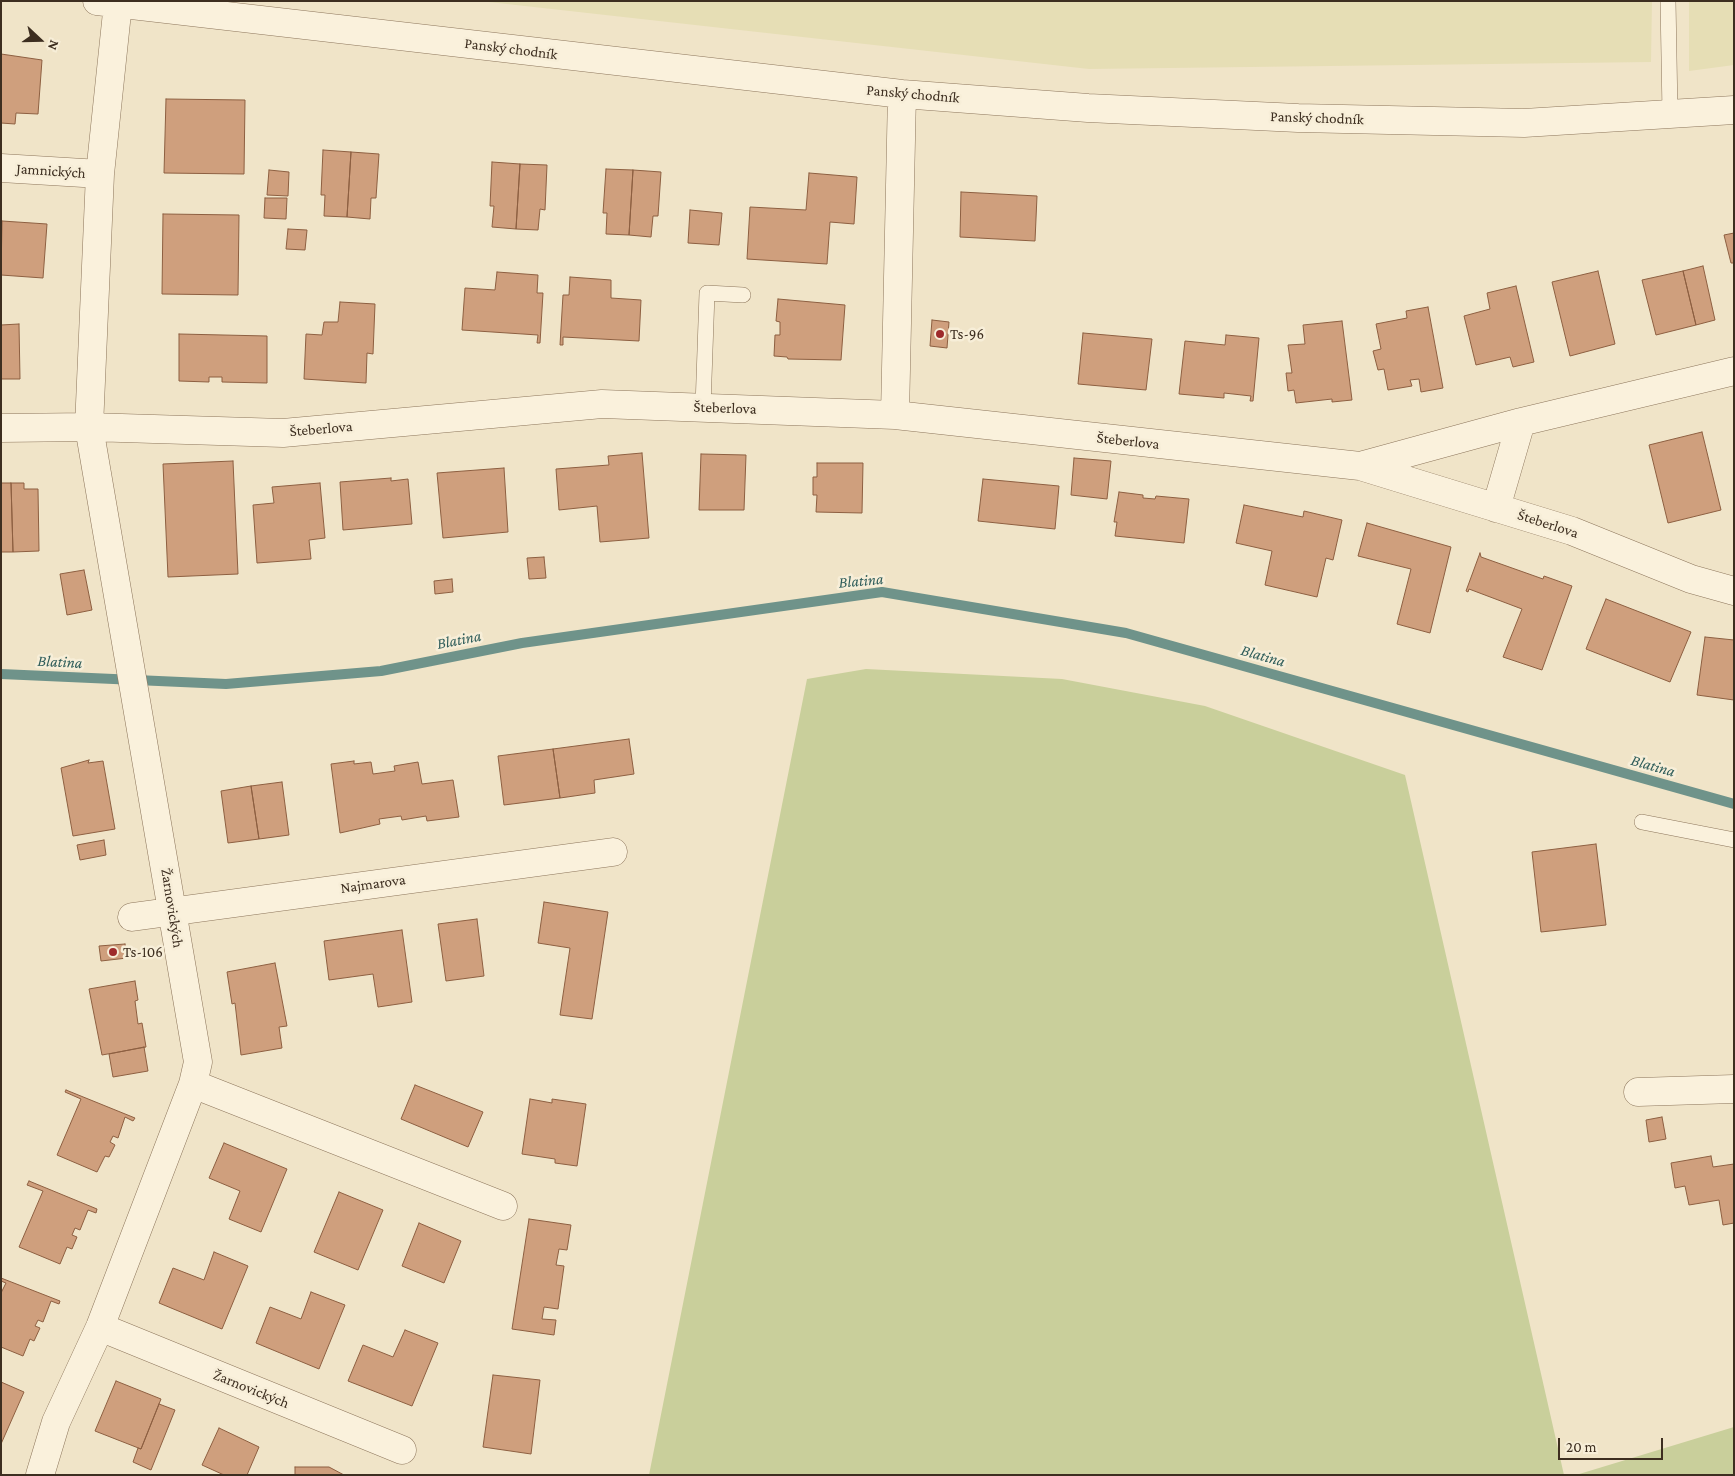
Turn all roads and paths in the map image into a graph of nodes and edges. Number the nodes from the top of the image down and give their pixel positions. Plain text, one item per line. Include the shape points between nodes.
1 (1668, 1) edge
2 (107, 2) edge
3 (902, 94) junction
4 (1734, 110) edge
5 (1670, 113) junction
6 (1, 168) edge
7 (100, 174) junction
8 (743, 295) dead end
9 (1734, 371) edge
10 (703, 408) junction
11 (895, 415) junction
12 (1521, 422) junction
13 (89, 427) junction
14 (1, 428) edge
15 (1360, 466) junction
16 (1496, 508) junction
17 (1734, 591) edge
18 (1642, 822) dead end
19 (1734, 840) edge
20 (613, 852) dead end
21 (172, 911) junction
22 (132, 917) dead end
23 (193, 1084) junction
24 (1734, 1090) edge
25 (1638, 1092) dead end
26 (503, 1206) dead end
27 (100, 1327) junction
28 (402, 1450) dead end
29 (40, 1475) edge

1 - 5 lane
2 - 3 street, Panský chodník
2 - 7 street, Žarnovických
3 - 5 street, Panský chodník via 1088,108 1308,118 1524,123
3 - 11 street
4 - 5 street, Panský chodník
6 - 7 street, Jamnických
7 - 13 street, Žarnovických
8 - 10 lane via 707,293
9 - 12 street, Šteberlova
10 - 11 street, Šteberlova
10 - 13 street, Šteberlova via 602,404 283,433
11 - 15 street, Šteberlova
12 - 15 street, Šteberlova
12 - 16 street
13 - 14 street, Šteberlova
13 - 21 street, Žarnovických
15 - 16 street, Šteberlova
16 - 17 street, Šteberlova via 1572,531 1691,579
18 - 19 lane
20 - 21 street, Najmarova
21 - 22 street, Najmarova
21 - 23 street, Žarnovických via 198,1062
23 - 26 street
23 - 27 street, Žarnovických
24 - 25 street
27 - 28 street, Žarnovických
27 - 29 street, Žarnovických via 56,1422

